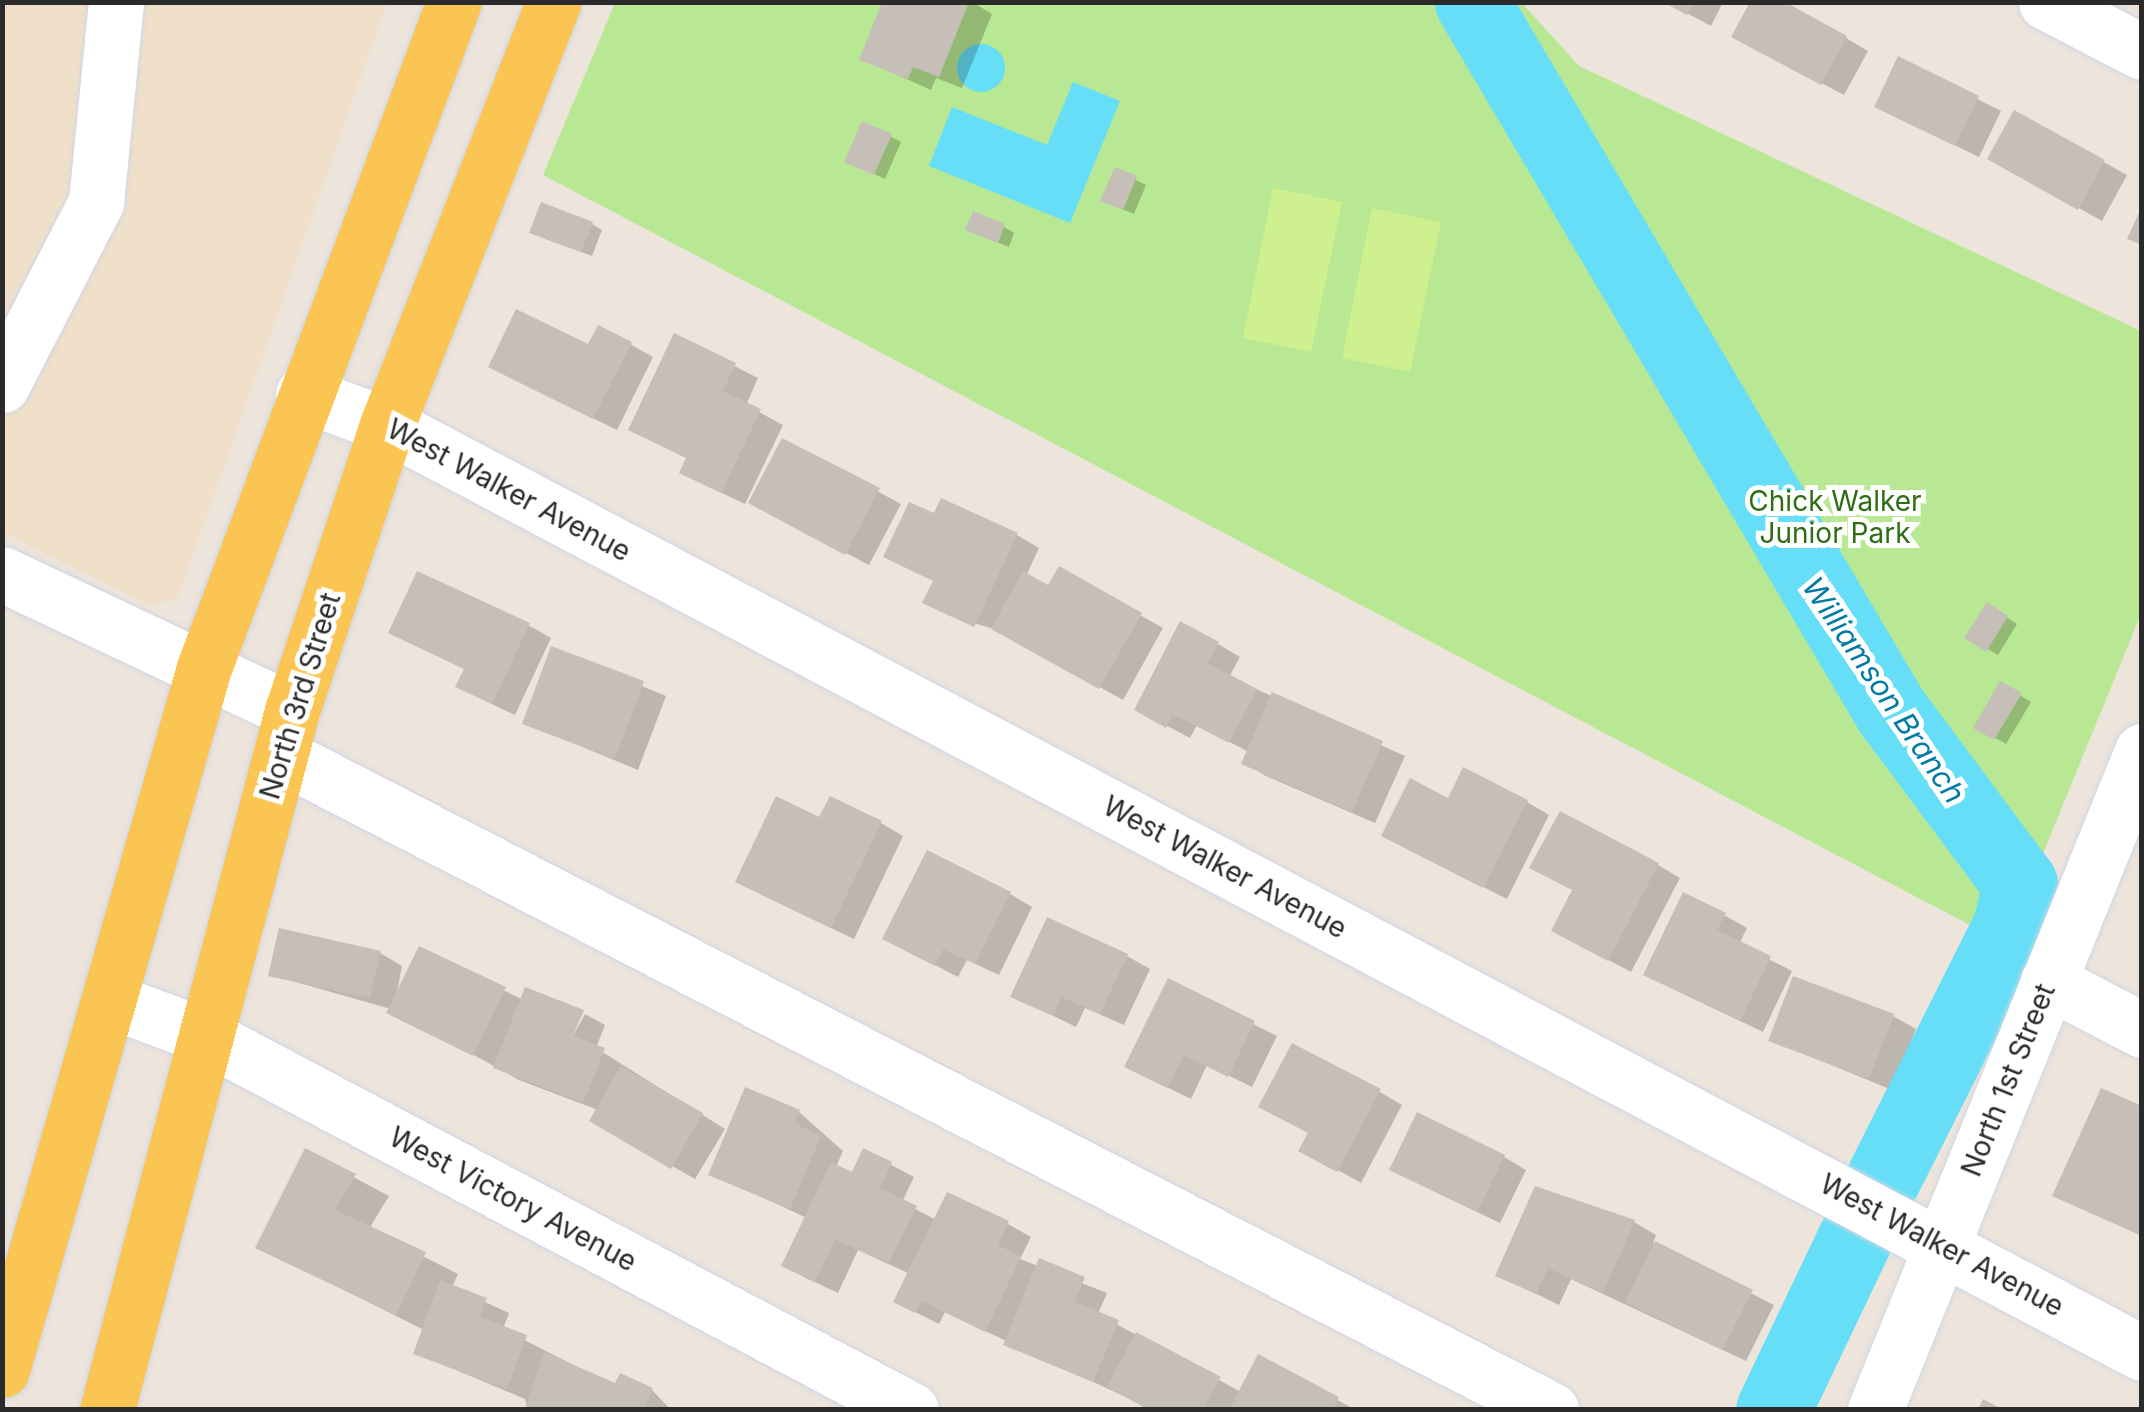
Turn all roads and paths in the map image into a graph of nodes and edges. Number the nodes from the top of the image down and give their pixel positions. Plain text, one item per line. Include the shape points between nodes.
1 (116, 2) edge
2 (454, 2) edge
3 (554, 2) edge
4 (2046, 2) edge
5 (2142, 52) edge
6 (2, 385) edge
7 (304, 394) junction
8 (387, 424) junction
9 (2, 574) edge
10 (204, 668) junction
11 (286, 733) junction
12 (2142, 750) edge
13 (2048, 981) junction
14 (109, 1000) junction
15 (2142, 1030) edge
16 (203, 1035) junction
17 (1941, 1244) junction
18 (2142, 1353) edge
19 (2, 1370) edge
20 (107, 1410) edge
21 (911, 1410) edge
22 (1551, 1410) edge
23 (1876, 1410) edge

1 - 6 street via 96,202
2 - 7 main road
3 - 8 main road, North 3rd Street
4 - 5 street
7 - 8 street, West Walker Avenue
7 - 10 main road
8 - 11 main road, North 3rd Street
8 - 17 street, West Walker Avenue
9 - 10 street
10 - 11 street
10 - 14 main road
11 - 16 main road, North 3rd Street
11 - 22 street
12 - 13 street, North 1st Street
13 - 15 street
13 - 17 street, North 1st Street
14 - 16 street, West Victory Avenue
14 - 19 main road
16 - 20 main road, North 3rd Street
16 - 21 street, West Victory Avenue
17 - 18 street, West Walker Avenue
17 - 23 street, North 1st Street

